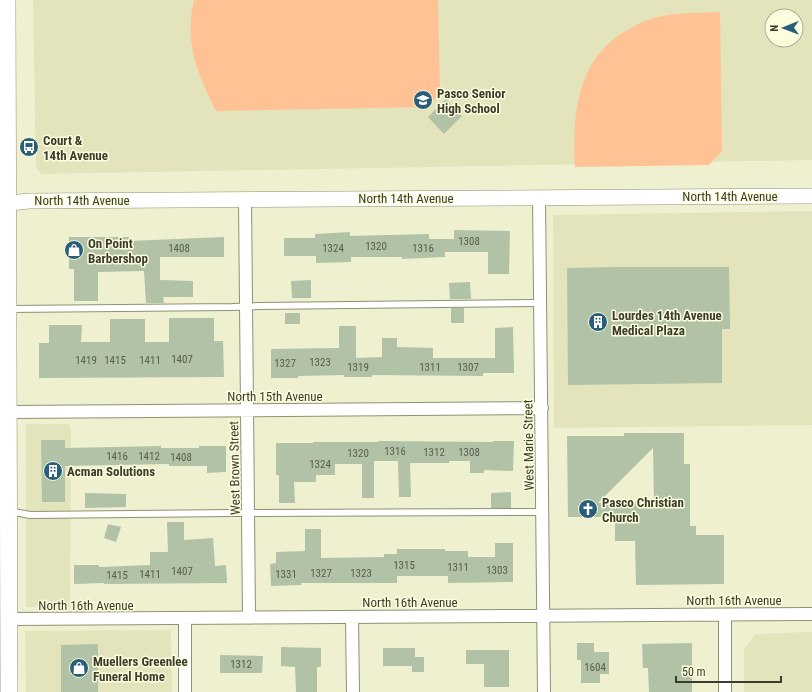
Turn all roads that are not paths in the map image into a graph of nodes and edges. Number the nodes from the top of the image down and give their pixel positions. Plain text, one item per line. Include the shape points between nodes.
1 (7, 0) edge
2 (812, 196) edge
3 (539, 197) junction
4 (246, 199) junction
5 (4, 204) edge
6 (4, 270) edge
7 (540, 303) junction
8 (247, 306) junction
9 (8, 309) junction
10 (542, 408) junction
11 (248, 410) junction
12 (4, 411) edge
13 (4, 450) edge
14 (8, 511) junction
15 (543, 512) junction
16 (249, 514) junction
17 (6, 609) edge
18 (725, 614) junction
19 (812, 614) edge
20 (544, 616) junction
21 (352, 617) junction
22 (185, 618) junction
23 (250, 618) junction
24 (9, 692) edge
25 (186, 692) edge
26 (353, 692) edge
27 (544, 692) edge
28 (725, 692) edge

1 - 5 main road
2 - 3 street, North 14th Avenue
3 - 4 street, North 14th Avenue
3 - 7 street, West Marie Street
4 - 5 street, North 14th Avenue via 29,201
4 - 8 street, West Brown Street
5 - 6 main road
6 - 9 main road
7 - 8 lane
7 - 10 street, West Marie Street
8 - 9 lane
8 - 11 street, West Brown Street
9 - 12 main road
10 - 11 street, North 15th Avenue
10 - 15 street, West Marie Street
11 - 12 street, North 15th Avenue
11 - 16 street, West Brown Street
12 - 13 main road
13 - 14 main road
14 - 16 lane via 30,516
14 - 17 main road
15 - 16 lane
15 - 20 street, West Marie Street
16 - 23 street, West Brown Street
17 - 22 street, North 16th Avenue
17 - 24 main road
18 - 19 street, North 16th Avenue
18 - 20 street, North 16th Avenue
18 - 28 street
20 - 21 street, North 16th Avenue
20 - 27 street, West Marie Street
21 - 23 street, North 16th Avenue
21 - 26 street
22 - 23 street, North 16th Avenue
22 - 25 street

